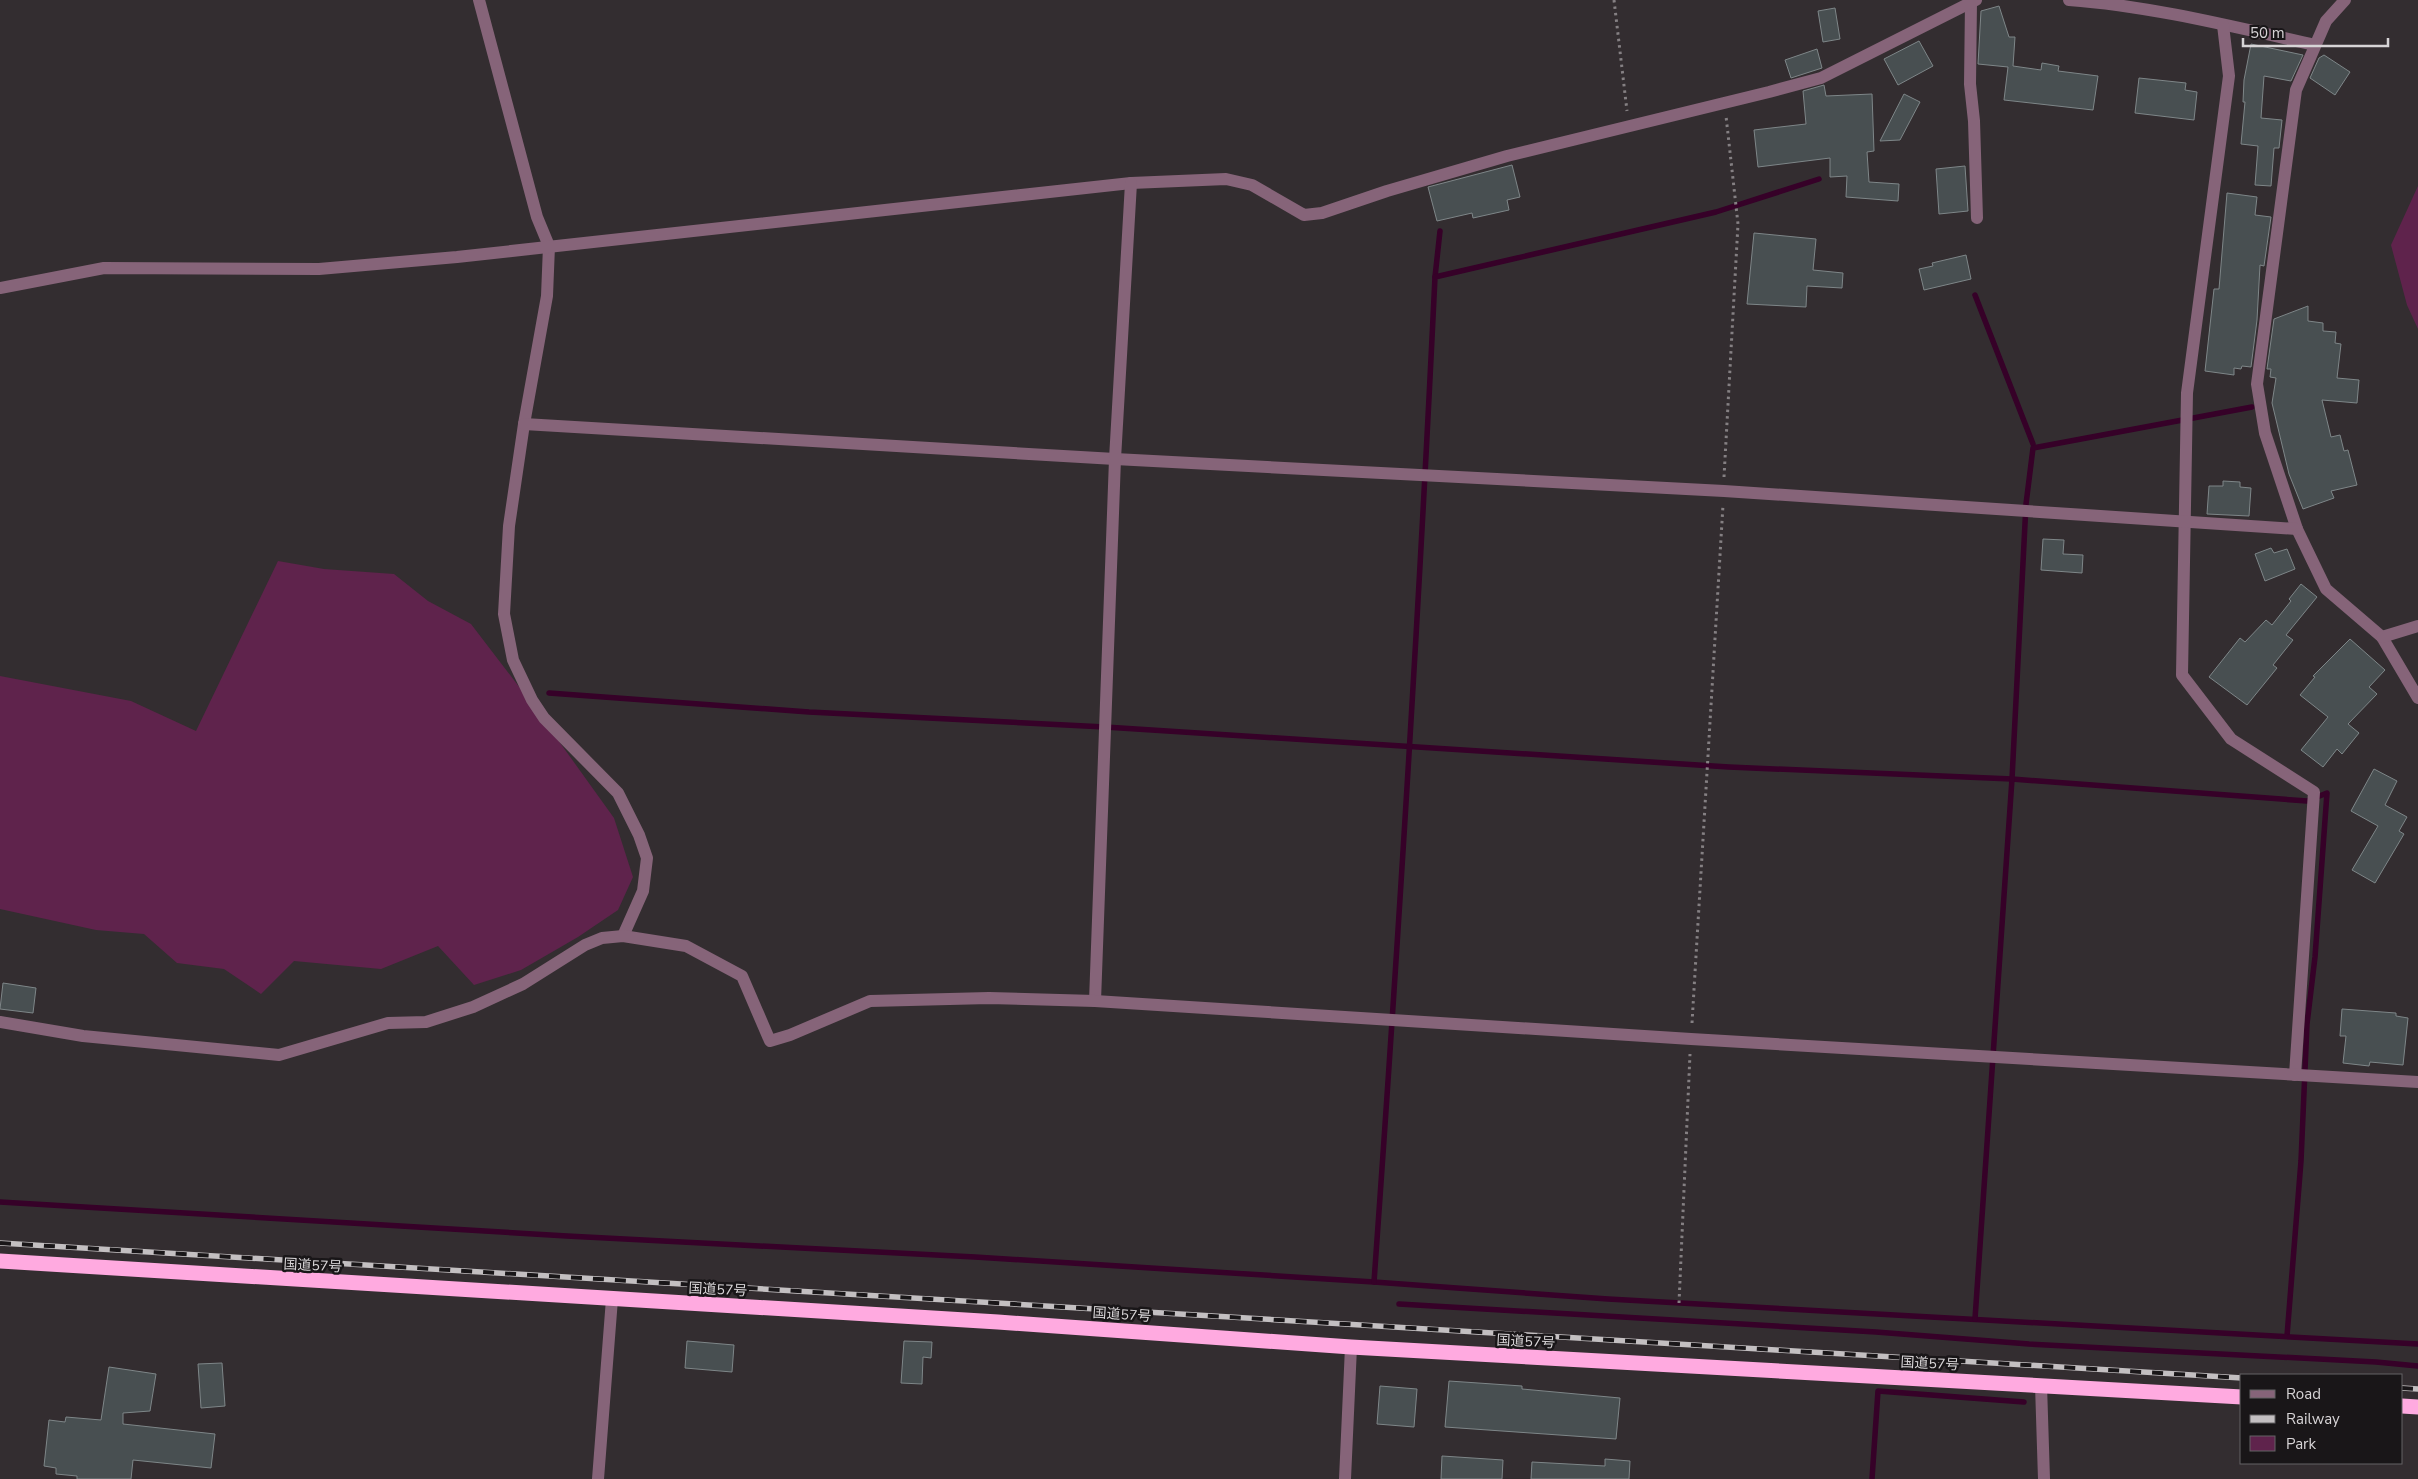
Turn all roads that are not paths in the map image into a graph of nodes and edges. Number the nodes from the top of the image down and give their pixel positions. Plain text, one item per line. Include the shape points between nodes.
1 (479, 0) edge
2 (2069, 0) edge
3 (2344, 0) edge
4 (1974, 1) edge
5 (2223, 25) junction
6 (2314, 45) junction
7 (1131, 183) junction
8 (1977, 218) dead end
9 (548, 246) junction
10 (0, 288) edge
11 (524, 424) junction
12 (1115, 459) junction
13 (2184, 523) junction
14 (2297, 529) junction
15 (2418, 626) edge
16 (2382, 637) junction
17 (2418, 698) edge
18 (623, 936) junction
19 (1095, 1000) junction
20 (0, 1022) edge
21 (2295, 1075) junction
22 (2418, 1082) edge
23 (0, 1261) edge
24 (612, 1298) junction
25 (1351, 1347) junction
26 (2041, 1385) junction
27 (2240, 1397) edge
28 (2403, 1406) edge
29 (2418, 1407) edge
30 (598, 1479) edge
31 (1345, 1479) edge
32 (2044, 1479) edge

1 - 9 street via 537,217
2 - 5 street via 2107,3
3 - 6 street via 2326,21
4 - 7 street via 1821,78 1507,156 1322,213 1304,215 1252,186 1226,179
4 - 8 street via 1970,84
5 - 6 street
5 - 13 street via 2229,76 2187,394
6 - 14 street via 2296,90 2257,384 2265,434
7 - 9 street
7 - 12 street
9 - 10 street via 319,269 104,268
9 - 11 street via 547,296
11 - 12 street
11 - 18 street via 509,526 504,614 513,660 532,700 544,718 618,792 639,834 647,858 643,891
12 - 13 street via 1724,491
12 - 19 street
13 - 14 street
13 - 21 street via 2182,676 2231,739 2314,792
14 - 16 street via 2326,589
15 - 16 street
16 - 17 street
18 - 19 street via 686,946 742,976 770,1041 790,1036 870,1001
18 - 20 street via 602,938 585,945 523,984 473,1007 426,1022 388,1022 279,1055 83,1036
19 - 21 street
21 - 22 street
23 - 24 highway, 国道57号
24 - 25 highway, 国道57号
24 - 30 street
25 - 26 highway, 国道57号
25 - 31 street
26 - 27 highway, 国道57号
26 - 32 street
28 - 29 highway

